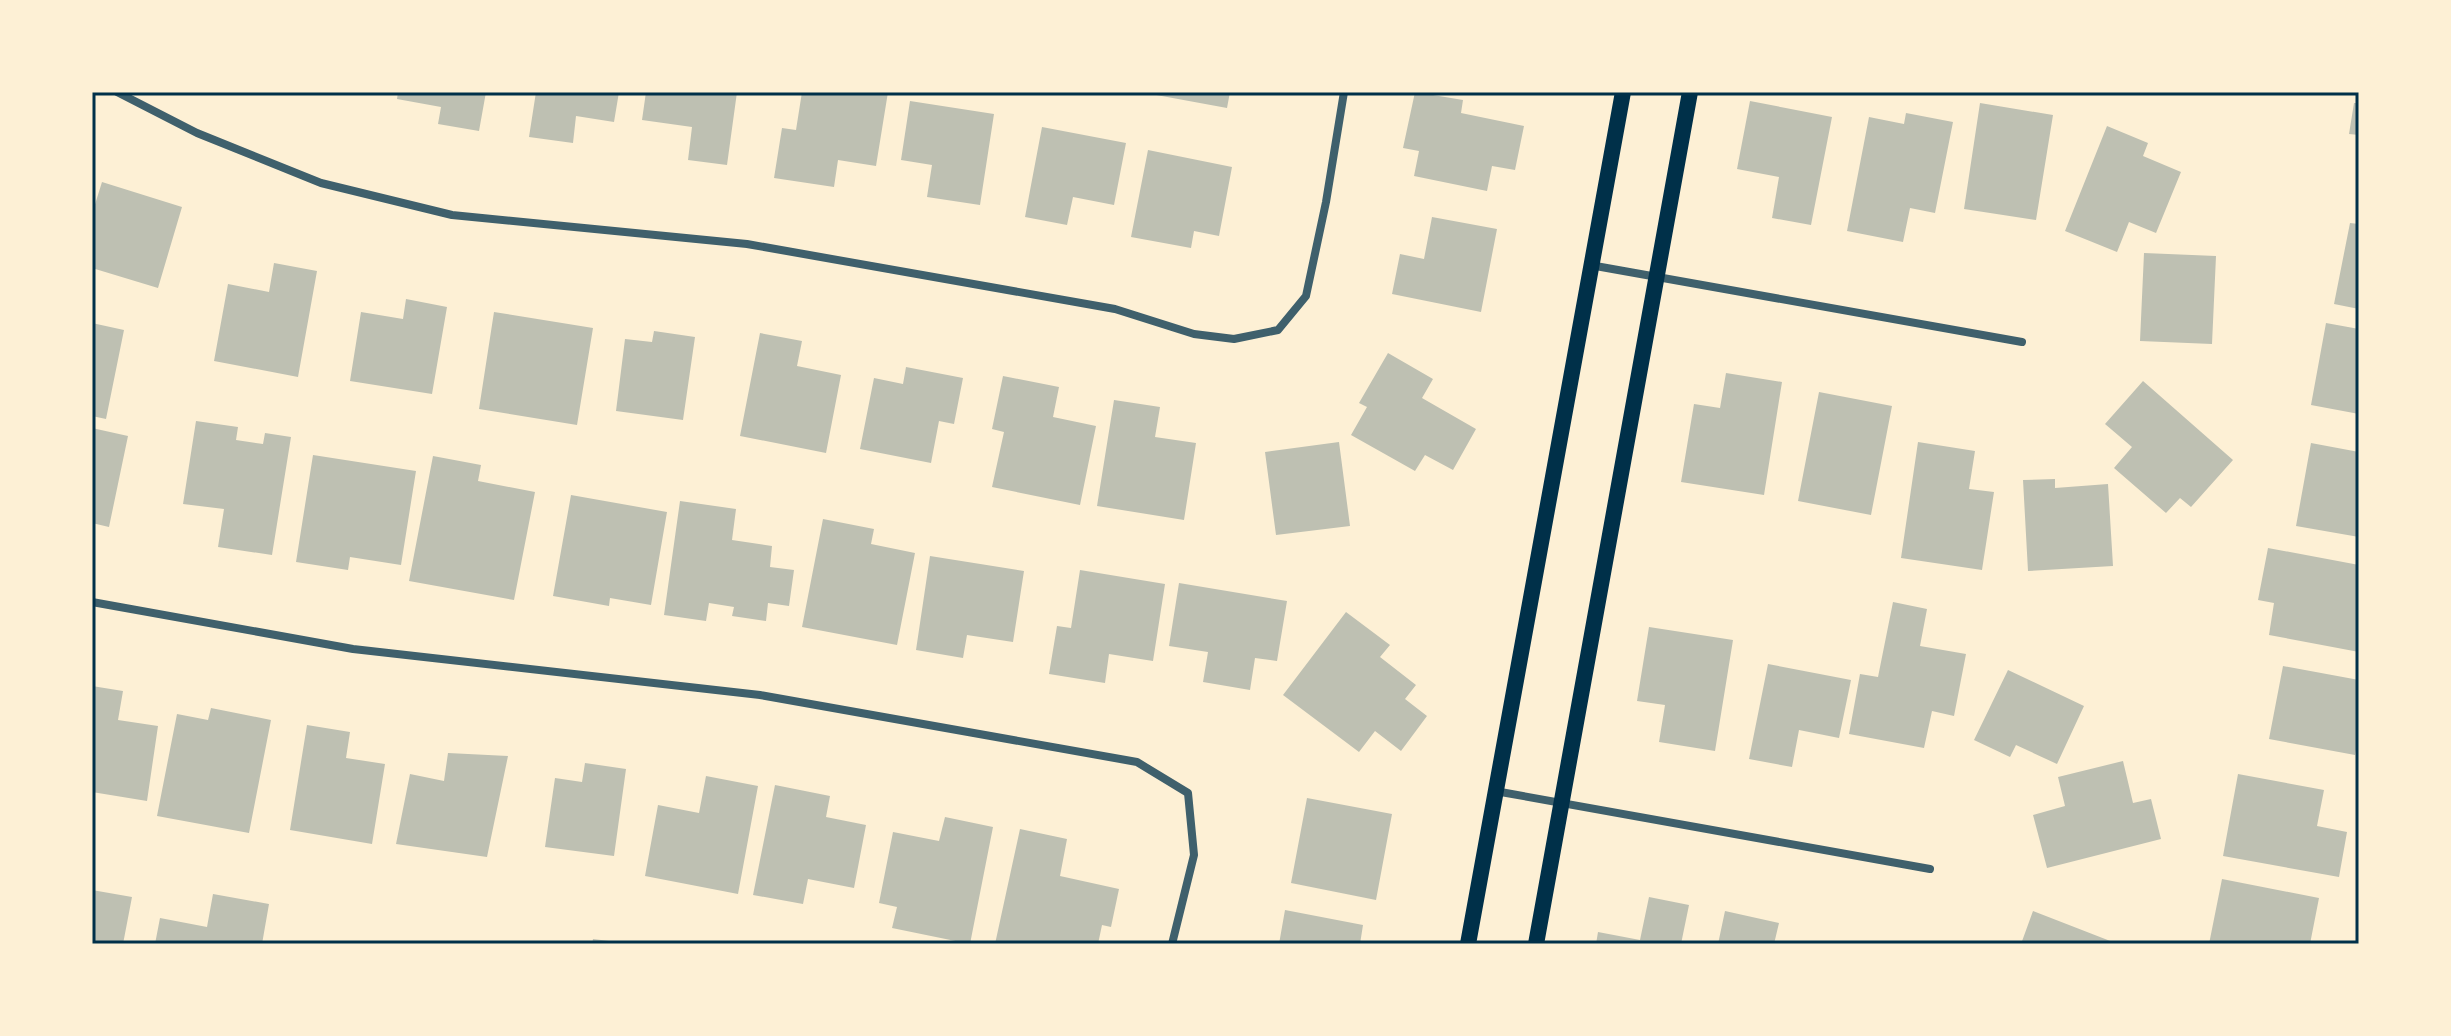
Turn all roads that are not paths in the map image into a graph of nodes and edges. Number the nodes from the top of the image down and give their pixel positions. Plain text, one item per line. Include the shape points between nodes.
1 (117, 92) edge
2 (1344, 92) edge
3 (1623, 92) edge
4 (1690, 92) edge
5 (1590, 265) junction
6 (1656, 276) junction
7 (2022, 342) dead end
8 (92, 602) edge
9 (1495, 791) junction
10 (1561, 803) junction
11 (1930, 869) dead end
12 (1172, 944) edge
13 (1468, 944) edge
14 (1536, 944) edge

1 - 2 street via 197,133 321,183 452,215 747,244 1115,309 1194,334 1234,339 1278,330 1306,296
3 - 5 main road
4 - 6 main road
5 - 6 street
5 - 9 main road
6 - 7 street
6 - 10 main road
8 - 12 street via 353,649 760,695 1137,762 1188,793 1194,855
9 - 10 street
9 - 13 main road
10 - 11 street
10 - 14 main road

